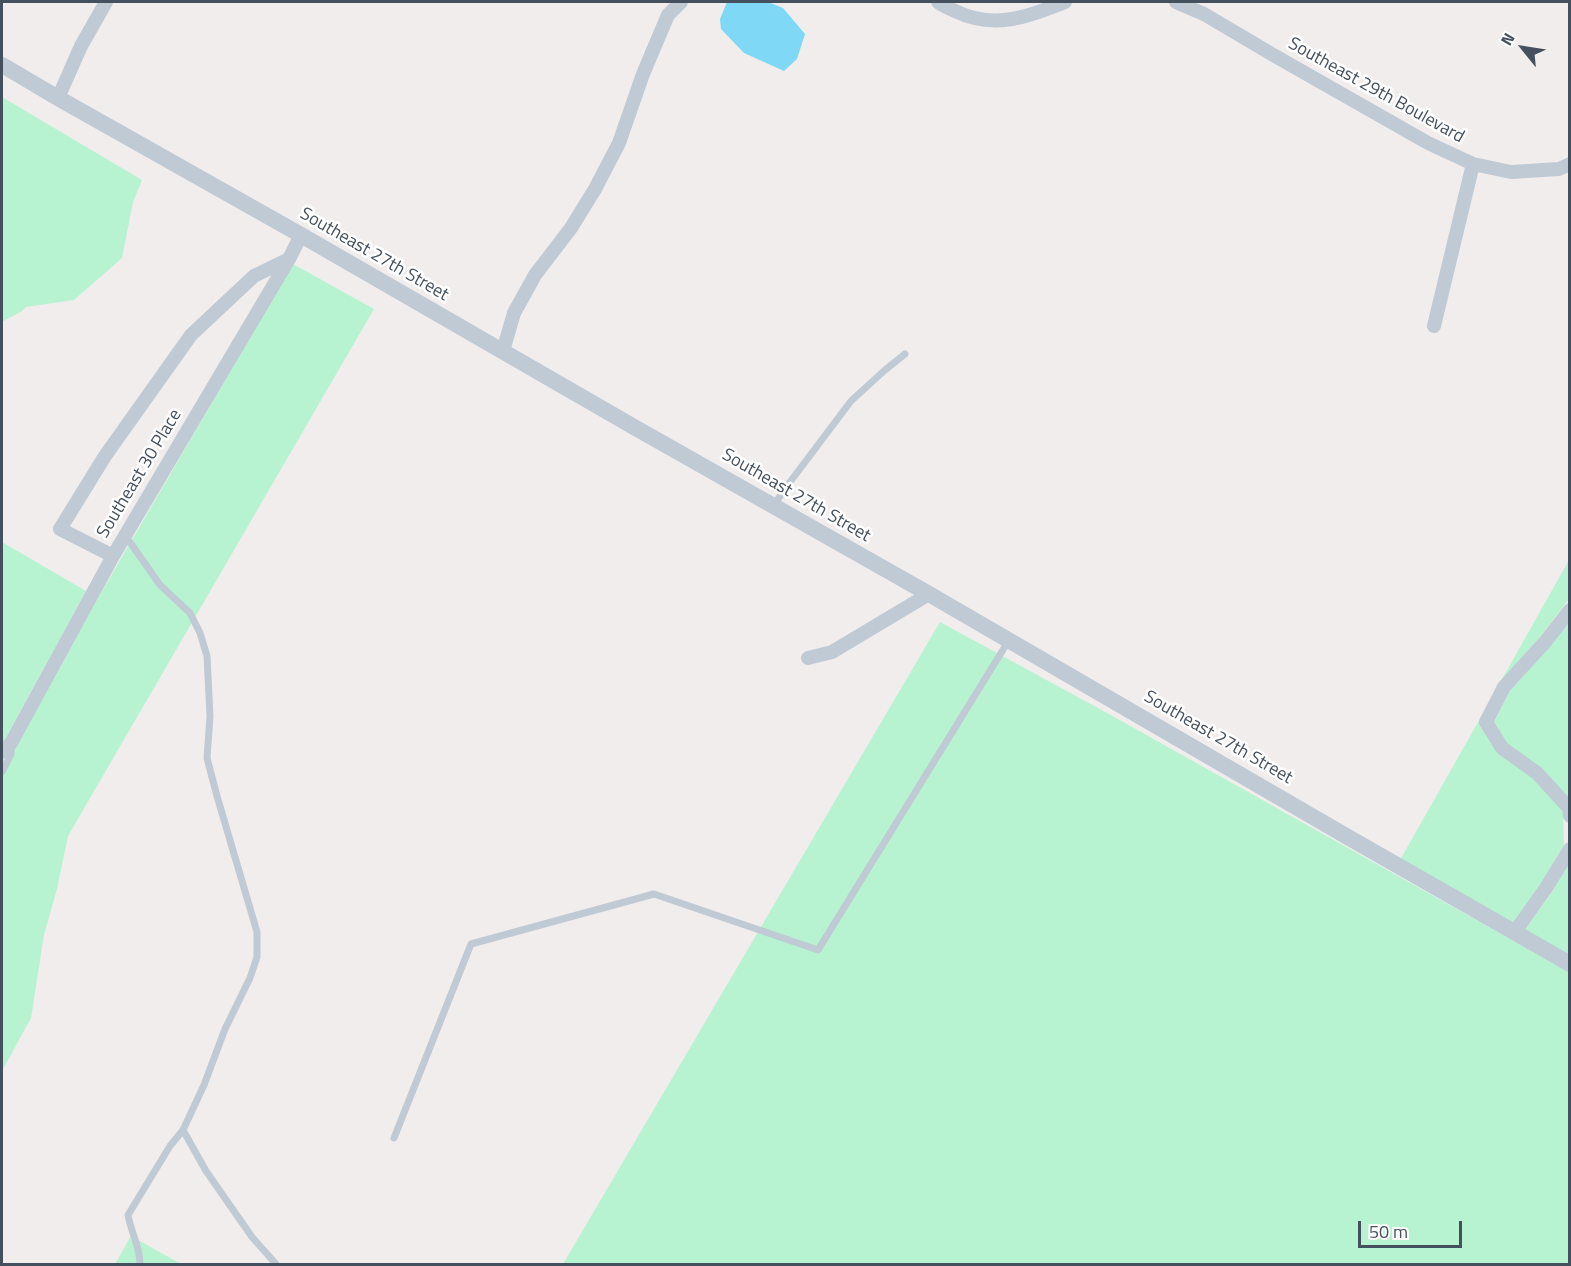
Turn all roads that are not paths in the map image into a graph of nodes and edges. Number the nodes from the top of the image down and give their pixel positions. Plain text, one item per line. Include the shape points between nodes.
1 (106, 2) edge
2 (681, 2) edge
3 (938, 2) edge
4 (1065, 2) edge
5 (1176, 2) edge
6 (2, 65) edge
7 (58, 99) junction
8 (1473, 164) junction
9 (1569, 164) edge
10 (300, 235) junction
11 (289, 259) junction
12 (1434, 326) dead end
13 (503, 351) junction
14 (905, 354) dead end
15 (774, 505) junction
16 (125, 535) junction
17 (113, 556) junction
18 (929, 594) junction
19 (1569, 610) edge
20 (1009, 640) junction
21 (808, 658) dead end
22 (6, 747) edge
23 (2, 772) edge
24 (1569, 816) edge
25 (1569, 849) edge
26 (1514, 933) junction
27 (1569, 964) edge
28 (183, 1130) junction
29 (394, 1138) dead end
30 (140, 1264) edge
31 (276, 1264) edge

1 - 7 street
2 - 13 street via 669,15 614,152 570,228 535,275 514,313
3 - 4 street via 970,19 997,22
5 - 8 street, Southeast 29th Boulevard via 1204,14 1428,144
6 - 7 street, Southeast 27th Street
7 - 10 street, Southeast 27th Street
8 - 9 street, Southeast 29th Boulevard via 1511,172 1559,169
8 - 12 street
10 - 11 street, Southeast 30 Place
10 - 13 street, Southeast 27th Street
11 - 16 street, Southeast 30 Place
11 - 17 street via 254,276 191,335 105,456 60,529
13 - 15 street, Southeast 27th Street
14 - 15 lane via 852,401
15 - 18 street, Southeast 27th Street
16 - 17 street, Southeast 30 Place
16 - 28 lane via 160,585 190,613 200,633 207,656 207,758 257,932 257,957 250,978
17 - 22 street, Southeast 30 Place
18 - 20 street, Southeast 27th Street
18 - 21 street via 832,652
19 - 24 street via 1504,687 1486,722 1502,748 1538,773 1569,808
20 - 26 street, Southeast 27th Street
20 - 29 lane via 818,950 654,894 471,944
22 - 23 lane via 11,753
25 - 26 street
26 - 27 street, Southeast 27th Street
28 - 30 lane via 128,1215
28 - 31 lane via 206,1171

